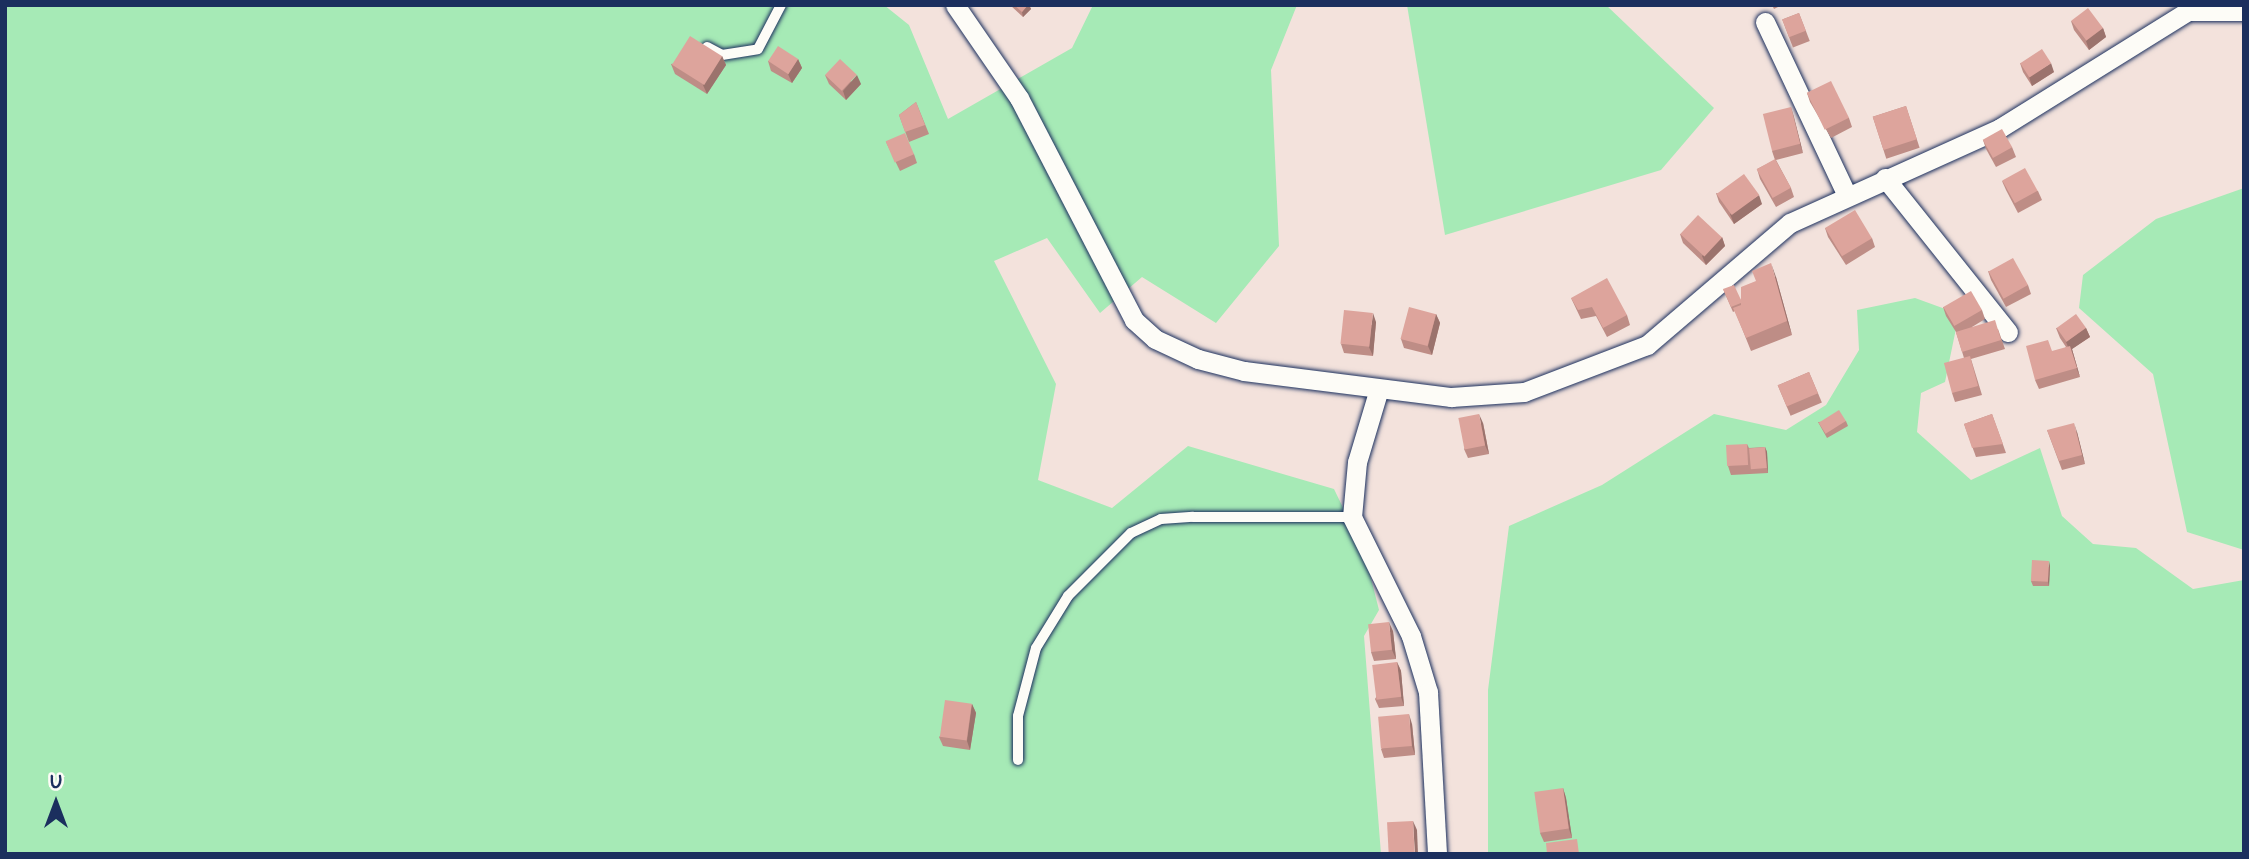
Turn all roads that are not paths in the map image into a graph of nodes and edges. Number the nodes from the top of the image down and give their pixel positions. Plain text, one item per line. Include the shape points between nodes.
1 (781, 5) edge
2 (955, 5) edge
3 (2244, 10) edge
4 (1765, 22) dead end
5 (706, 47) edge
6 (1885, 178) junction
7 (1846, 192) junction
8 (2008, 332) dead end
9 (1378, 392) junction
10 (1352, 517) junction
11 (1018, 760) dead end
12 (1437, 854) edge

1 - 5 lane via 758,50 722,55
2 - 9 street via 1019,98 1134,320 1175,351 1198,359
3 - 6 street via 2189,11 2000,128
4 - 7 street
6 - 7 street
6 - 8 street
7 - 9 street via 1790,223 1677,325 1615,360 1524,392 1451,397
9 - 10 street via 1357,462
10 - 11 lane via 1161,519 1123,539 1068,596 1036,648 1018,716
10 - 12 street via 1411,636 1428,692

